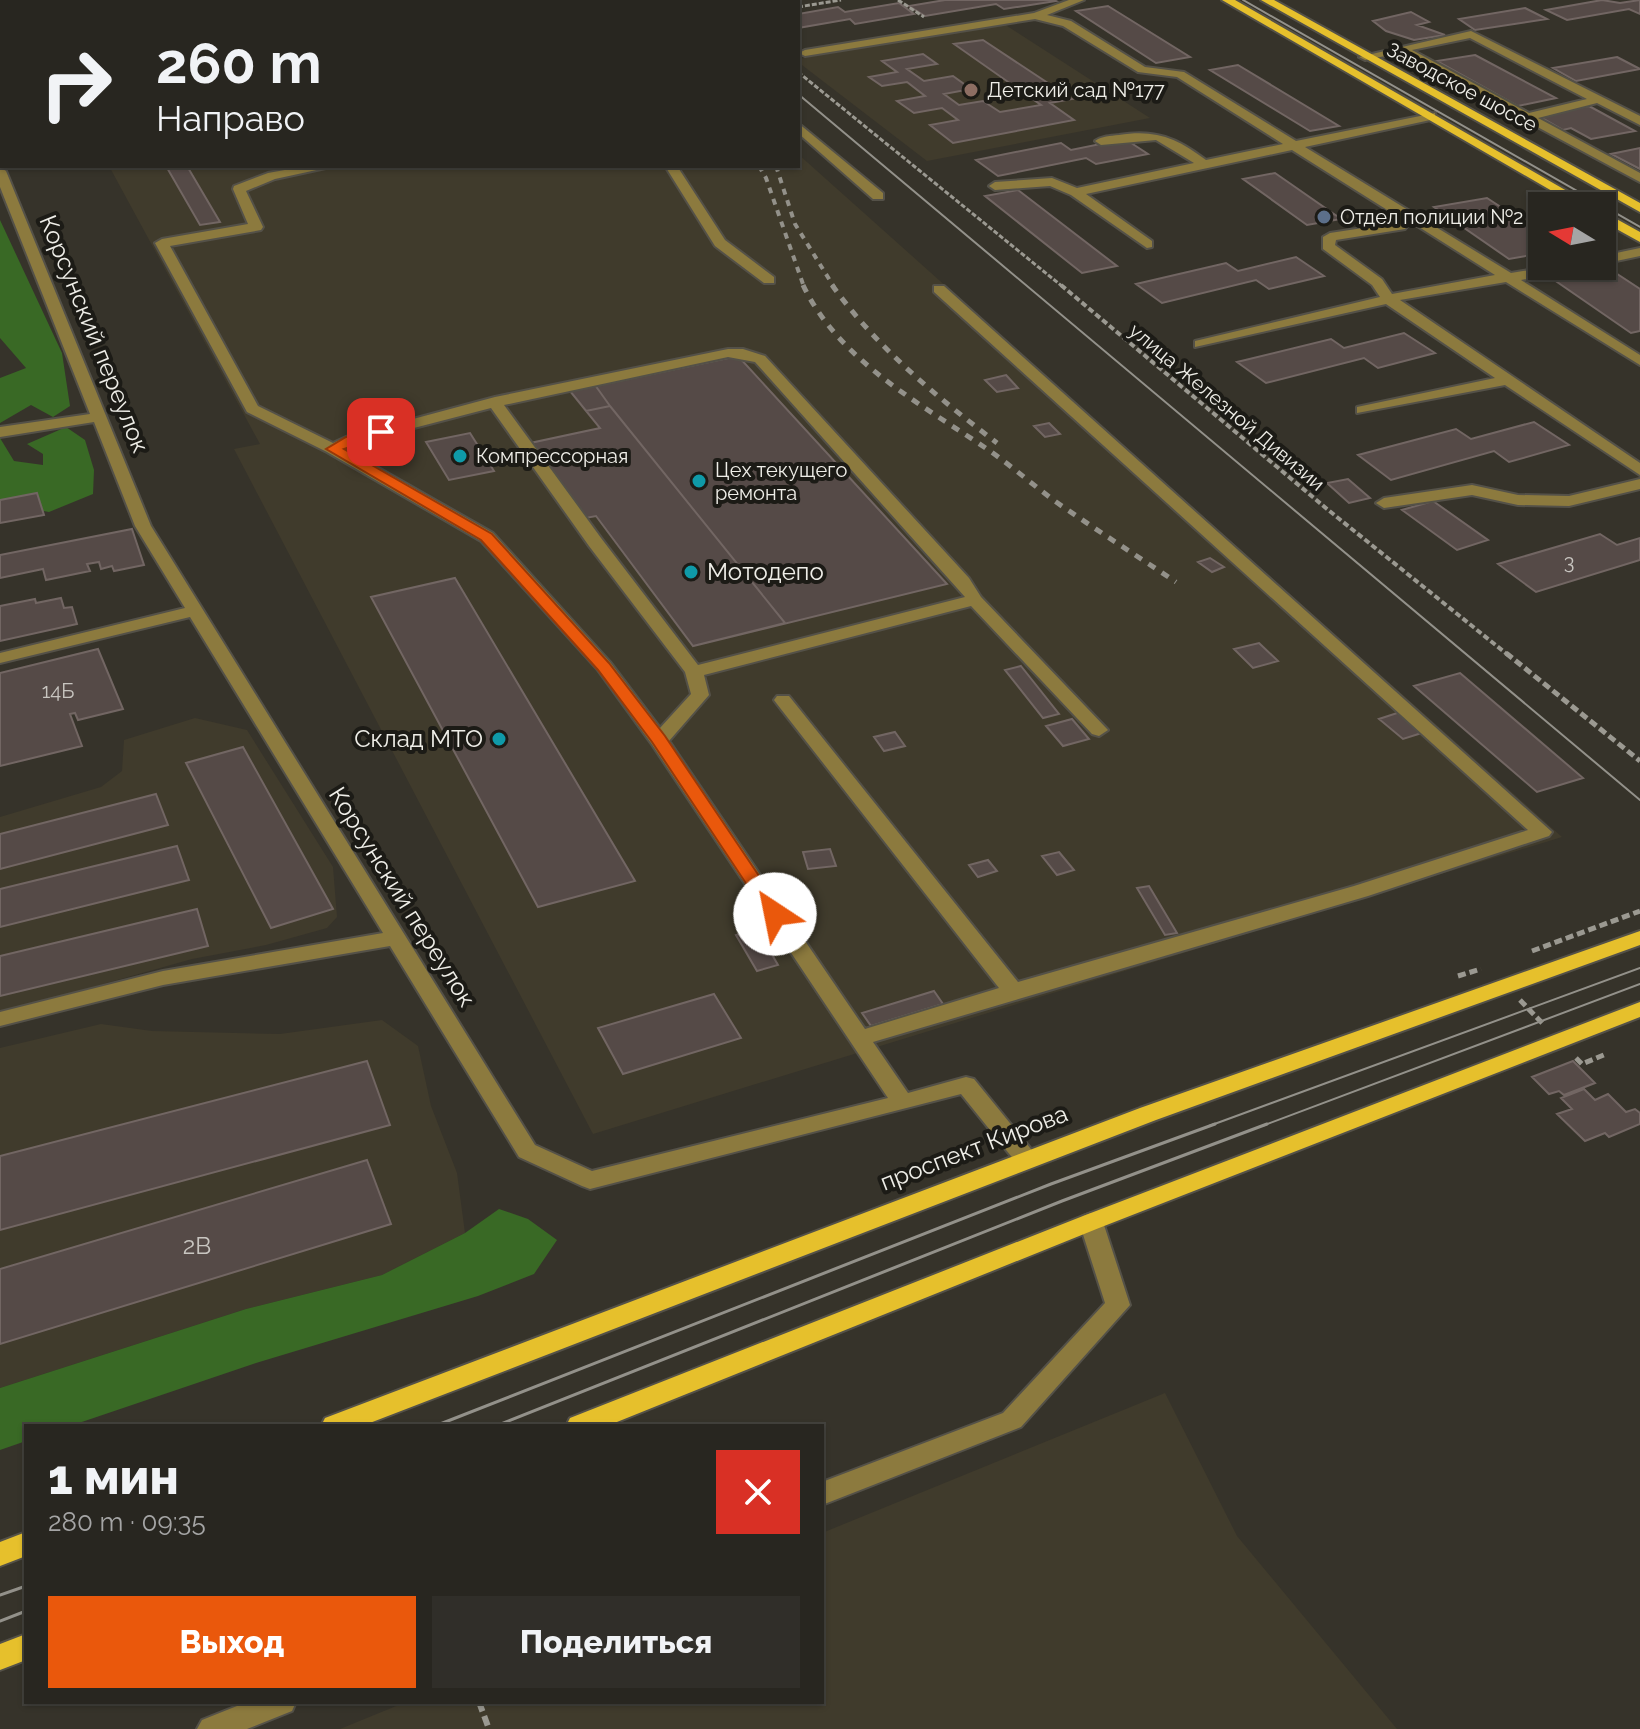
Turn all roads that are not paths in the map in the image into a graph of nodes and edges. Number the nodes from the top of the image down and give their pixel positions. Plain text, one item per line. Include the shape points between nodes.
1 (1079, 0) edge
2 (1227, 0) edge
3 (1266, 0) edge
4 (1035, 16) junction
5 (1401, 49) junction
6 (805, 53) dead end
7 (1365, 57) junction
8 (1596, 100) junction
9 (1431, 116) junction
10 (1527, 117) junction
11 (1639, 122) edge
12 (800, 129) edge
13 (1101, 141) dead end
14 (1296, 147) junction
15 (1204, 165) junction
16 (318, 168) edge
17 (672, 168) edge
18 (0, 171) edge
19 (1640, 178) edge
20 (995, 186) dead end
21 (1076, 192) junction
22 (1563, 192) edge
23 (878, 196) dead end
24 (1640, 208) edge
25 (1408, 217) junction
26 (1616, 223) edge
27 (1640, 238) edge
28 (1147, 244) dead end
29 (1640, 252) edge
30 (1616, 257) edge
31 (1528, 276) edge
32 (769, 280) dead end
33 (1511, 280) junction
34 (939, 289) dead end
35 (1388, 299) junction
36 (1200, 344) dead end
37 (1640, 361) edge
38 (1507, 380) junction
39 (495, 402) junction
40 (1362, 410) dead end
41 (99, 417) junction
42 (0, 432) edge
43 (333, 449) junction
44 (1640, 470) edge
45 (1640, 484) edge
46 (1384, 503) dead end
47 (975, 600) junction
48 (195, 611) junction
49 (0, 658) edge
50 (694, 672) junction
51 (783, 700) dead end
52 (1099, 730) dead end
53 (659, 740) junction
54 (396, 938) junction
55 (1640, 938) edge
56 (1013, 991) junction
57 (1640, 1009) edge
58 (0, 1019) edge
59 (858, 1039) junction
60 (902, 1102) junction
61 (1027, 1160) junction
62 (1091, 1222) junction
63 (339, 1424) edge
64 (584, 1424) edge
65 (824, 1493) edge
66 (24, 1545) edge
67 (0, 1554) edge
68 (24, 1648) edge
69 (0, 1657) edge
70 (277, 1704) edge
71 (212, 1729) edge

1 - 4 street
2 - 9 main road, Заводское шоссе
3 - 7 main road, Заводское шоссе
4 - 6 street
4 - 14 street via 1067,23 1142,70 1180,74
5 - 7 street
5 - 8 street via 1471,34
5 - 10 street
7 - 24 main road, Заводское шоссе
8 - 10 street
8 - 11 street
9 - 14 street
9 - 22 main road, Заводское шоссе
10 - 19 street
12 - 23 street
13 - 15 street via 1169,138
14 - 15 street
14 - 25 street
15 - 21 street
16 - 43 street via 272,176 239,189 256,227 162,243 252,409
17 - 32 street via 720,243
18 - 41 street, Корсунский переулок
20 - 21 street via 1052,182
21 - 28 street
25 - 33 street
25 - 35 street via 1400,226 1330,237 1328,246 1377,282
26 - 27 main road
29 - 30 street
31 - 33 street
33 - 35 street
33 - 37 street
34 - 56 street via 1542,832 1361,891
35 - 36 street
35 - 38 street
38 - 40 street
38 - 44 street
39 - 43 street
39 - 47 street via 728,353 760,359
39 - 50 street
41 - 42 street
41 - 48 street, Корсунский переулок via 143,526
43 - 53 street via 487,537 604,666
45 - 46 street via 1569,501 1518,500 1472,490
47 - 50 street
47 - 52 street
48 - 49 street
48 - 54 street, Корсунский переулок
50 - 53 street via 700,695
51 - 56 street
53 - 59 street
54 - 58 street via 163,978
54 - 60 street, Корсунский переулок via 527,1151 590,1180
55 - 61 main road, проспект Кирова
56 - 59 street
57 - 62 main road
59 - 60 street
60 - 61 street, Корсунский переулок via 966,1085
61 - 63 main road, проспект Кирова
62 - 64 main road
62 - 65 street via 1118,1305 1012,1420
66 - 67 main road
68 - 69 main road
70 - 71 street

